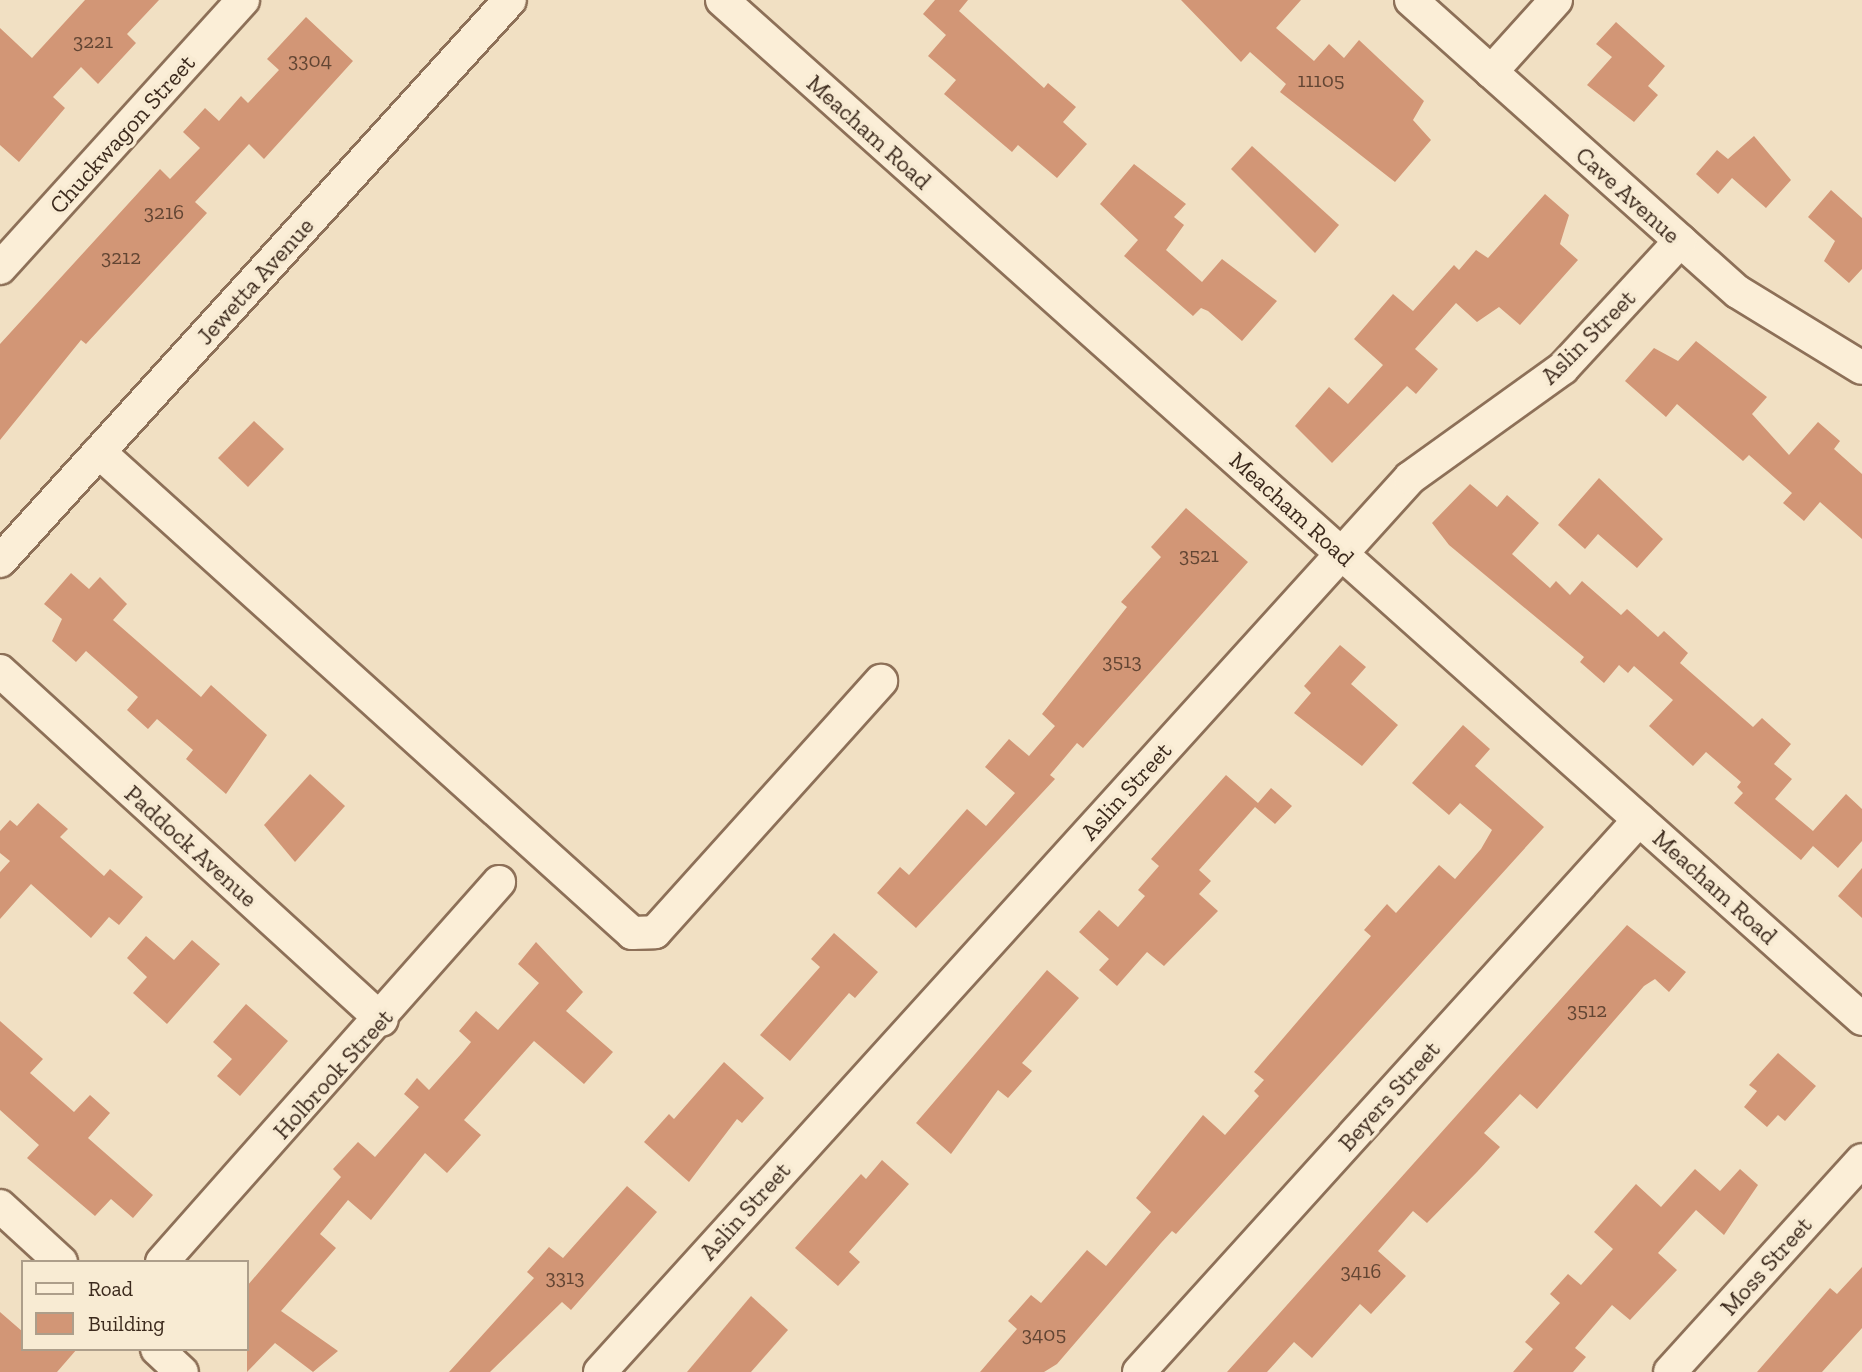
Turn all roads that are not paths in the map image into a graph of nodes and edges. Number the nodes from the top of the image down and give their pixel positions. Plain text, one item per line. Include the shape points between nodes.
1 (243, 0) edge
2 (510, 0) edge
3 (722, 0) edge
4 (1411, 0) edge
5 (1556, 0) edge
6 (1491, 72) junction
7 (1679, 241) junction
8 (0, 268) edge
9 (1862, 368) edge
10 (99, 452) junction
11 (1341, 553) junction
12 (0, 561) edge
13 (0, 671) edge
14 (881, 681) dead end
15 (1639, 820) junction
16 (499, 882) dead end
17 (1862, 1019) edge
18 (382, 1020) junction
19 (1862, 1160) edge
20 (0, 1206) edge
21 (59, 1260) edge
22 (164, 1260) edge
23 (159, 1351) edge
24 (182, 1372) edge
25 (600, 1372) edge
26 (1139, 1372) edge
27 (1671, 1372) edge

1 - 8 street, Chuckwagon Street
2 - 10 street, Jewetta Avenue
3 - 11 street, Meacham Road
4 - 6 street, Cave Avenue
5 - 6 street
6 - 7 street, Cave Avenue
7 - 9 street, Cave Avenue via 1774,317
7 - 11 street, Aslin Street via 1563,368 1443,449
10 - 12 street, Jewetta Avenue
10 - 14 street via 632,933 655,932
11 - 15 street, Meacham Road
11 - 25 street, Aslin Street
13 - 18 street, Paddock Avenue
15 - 17 street, Meacham Road
15 - 26 street, Beyers Street
16 - 18 street, Holbrook Street
18 - 22 street, Holbrook Street
19 - 27 street, Moss Street
20 - 21 street
23 - 24 street

